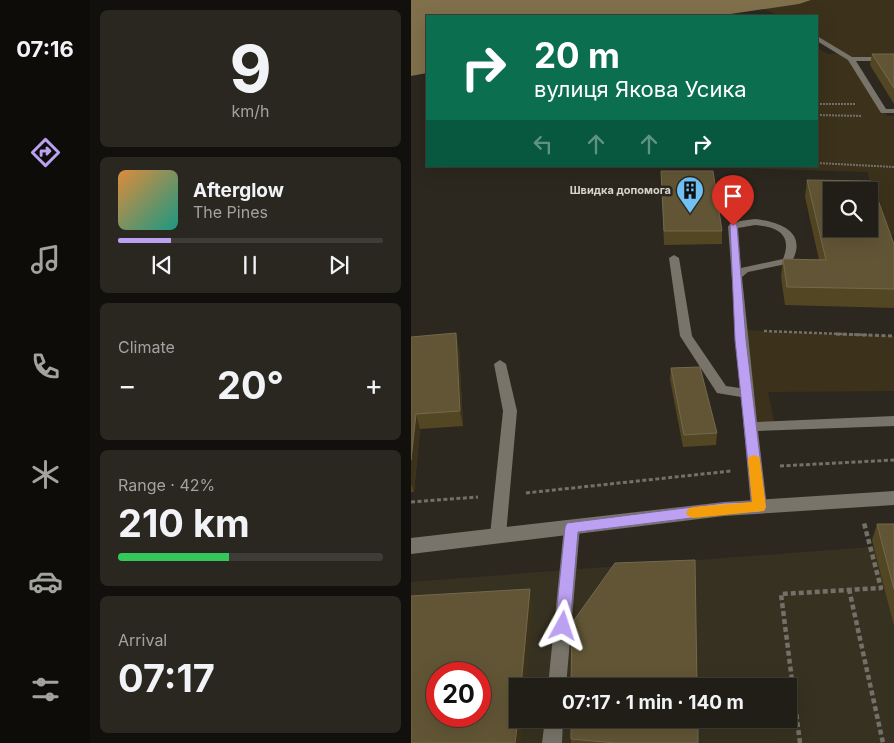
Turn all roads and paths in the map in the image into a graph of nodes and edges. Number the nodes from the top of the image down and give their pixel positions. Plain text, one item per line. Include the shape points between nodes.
1 (818, 39) edge
2 (851, 59) junction
3 (894, 59) edge
4 (818, 104) edge
5 (882, 108) junction
6 (894, 111) edge
7 (818, 116) edge
8 (818, 163) edge
9 (894, 167) edge
10 (674, 258) dead end
11 (736, 277) junction
12 (740, 330) junction
13 (894, 336) edge
14 (500, 364) dead end
15 (746, 393) junction
16 (894, 421) edge
17 (751, 427) junction
18 (894, 460) edge
19 (755, 469) junction
20 (502, 496) junction
21 (894, 498) edge
22 (857, 500) junction
23 (411, 502) edge
24 (759, 507) junction
25 (572, 527) junction
26 (498, 535) junction
27 (867, 538) junction
28 (876, 538) edge
29 (411, 546) edge
30 (849, 589) junction
31 (558, 678) edge
32 (553, 728) edge
33 (552, 743) edge
34 (800, 743) edge
35 (883, 743) edge

1 - 2 lane
2 - 3 lane
2 - 5 lane
4 - 5 path
5 - 6 lane
5 - 7 path via 887,116
8 - 9 path
10 - 15 lane via 686,336 722,390
11 - 11 lane via 733,226 742,222 768,223 789,235 792,243 787,261 744,270
11 - 12 lane
12 - 13 path
12 - 15 lane
14 - 20 lane via 510,411
15 - 17 lane
16 - 17 lane
17 - 19 lane
18 - 19 path
19 - 20 path
19 - 24 lane
20 - 23 path
20 - 26 lane
21 - 22 street
22 - 24 street
22 - 27 path
24 - 25 street
25 - 26 street
25 - 31 lane
26 - 29 street
27 - 28 path
27 - 30 path via 881,588
30 - 34 path via 781,594
30 - 35 path
32 - 33 lane

